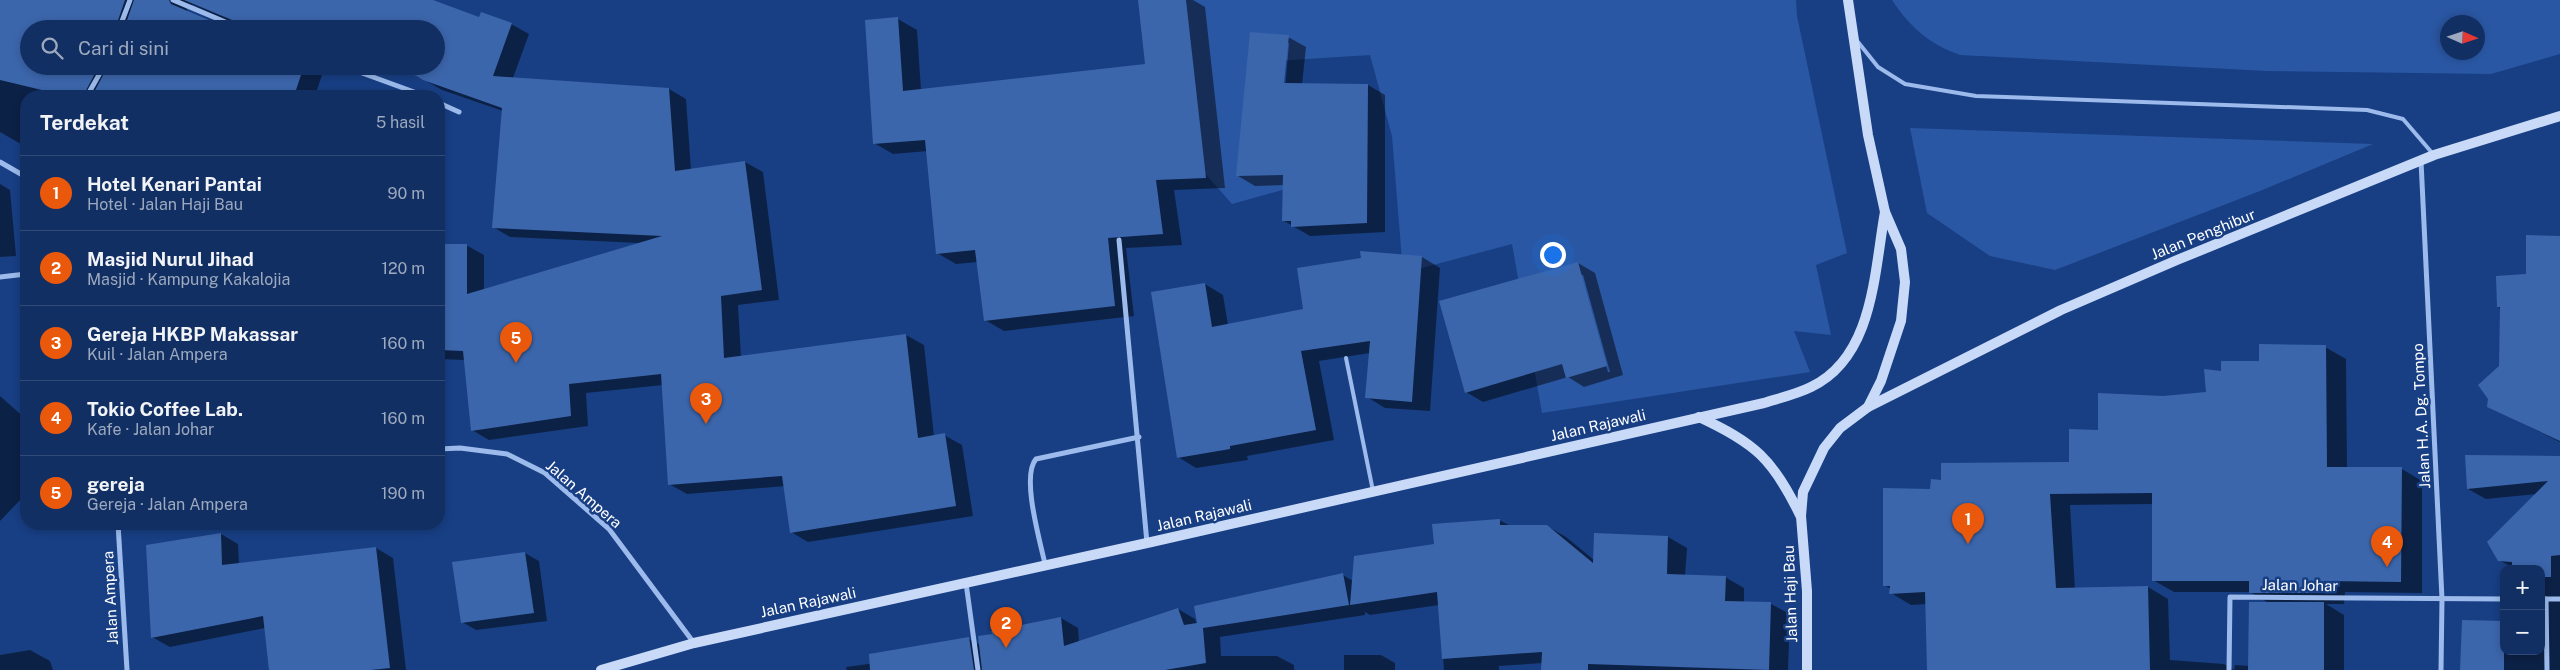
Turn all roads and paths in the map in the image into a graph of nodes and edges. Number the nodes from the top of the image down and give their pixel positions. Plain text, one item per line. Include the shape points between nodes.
1 (130, 0) edge
2 (174, 0) edge
3 (1848, 0) edge
4 (123, 20) edge
5 (221, 20) edge
6 (1854, 37) junction
7 (99, 75) edge
8 (368, 75) edge
9 (90, 90) edge
10 (409, 90) edge
11 (445, 106) edge
12 (459, 112) dead end
13 (2560, 116) edge
14 (2434, 155) junction
15 (2421, 161) junction
16 (0, 162) edge
17 (20, 174) edge
18 (1885, 212) junction
19 (1119, 240) dead end
20 (20, 275) edge
21 (0, 277) edge
22 (1346, 358) dead end
23 (1868, 407) junction
24 (1698, 417) junction
25 (1138, 437) junction
26 (445, 449) edge
27 (1373, 491) junction
28 (1801, 516) junction
29 (118, 530) edge
30 (1147, 543) junction
31 (1045, 564) junction
32 (966, 583) junction
33 (2442, 599) junction
34 (2500, 599) edge
35 (2545, 599) edge
36 (2560, 599) edge
37 (2544, 610) edge
38 (694, 643) junction
39 (621, 667) edge
40 (127, 670) edge
41 (601, 670) edge
42 (978, 670) edge
43 (1807, 670) edge
44 (2229, 670) edge
45 (2441, 670) edge
46 (2547, 670) edge

1 - 4 street
2 - 5 street
3 - 6 main road
6 - 14 lane via 1878,67 1905,84 1976,96 2367,110 2403,118
6 - 18 main road via 1868,135
7 - 9 street
8 - 10 street
11 - 12 street
13 - 14 main road, Jalan Penghibur
14 - 15 main road, Jalan Penghibur
15 - 23 main road, Jalan Penghibur via 2060,310
15 - 33 street, Jalan H.A. Dg. Tompo
16 - 17 street
18 - 23 main road via 1902,250 1905,282 1901,321 1881,381
18 - 24 main road, Jalan Rajawali via 1865,322 1844,363 1812,387 1764,403
19 - 25 street via 1129,370
20 - 21 street
22 - 27 lane
23 - 28 main road, Jalan Haji Bau via 1840,428 1824,448 1803,492
24 - 27 main road, Jalan Rajawali
24 - 28 main road, Jalan Haji Bau via 1748,443 1770,463 1785,483
25 - 30 street
25 - 31 street via 1036,459 1031,464 1029,484
26 - 38 street, Jalan Ampera via 507,454 544,473 609,529
27 - 30 main road, Jalan Rajawali
28 - 43 main road, Jalan Haji Bau via 1807,591
29 - 40 street, Jalan Ampera
30 - 31 main road, Jalan Rajawali
31 - 32 main road, Jalan Rajawali
32 - 38 main road, Jalan Rajawali
32 - 42 street
33 - 34 street
33 - 44 street, Jalan Johar via 2230,597
33 - 45 street, Jalan H.A. Dg. Tompo
35 - 36 street
37 - 46 street
38 - 39 main road, Jalan Rajawali
39 - 41 main road, Jalan Rajawali

